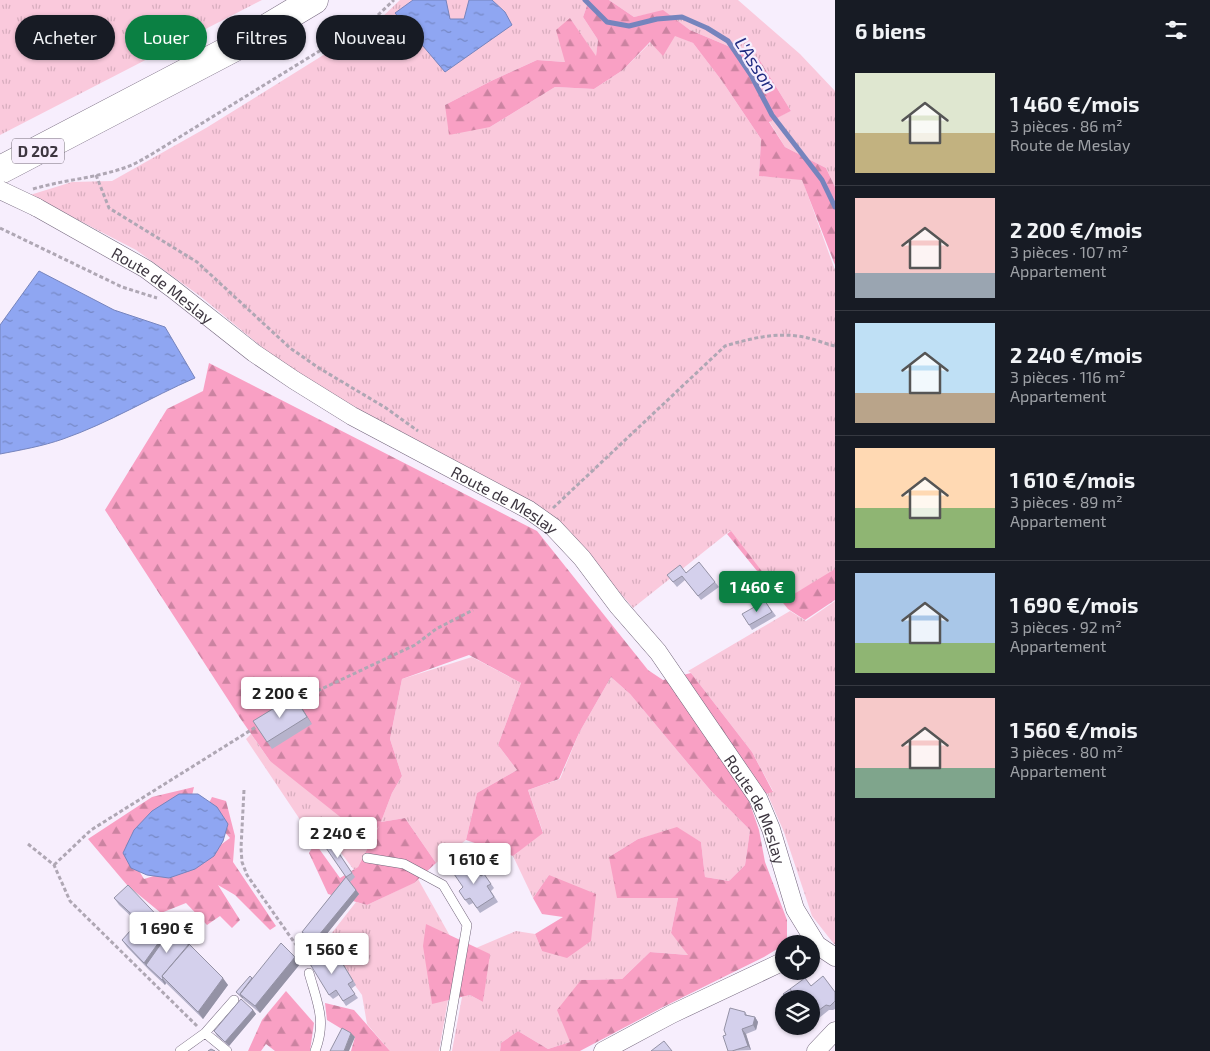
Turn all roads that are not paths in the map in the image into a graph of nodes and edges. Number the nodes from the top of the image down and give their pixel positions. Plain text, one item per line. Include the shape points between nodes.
1 (314, 0) edge
2 (0, 170) edge
3 (0, 190) edge
4 (367, 858) dead end
5 (808, 935) edge
6 (820, 949) edge
7 (835, 957) edge
8 (775, 965) edge
9 (309, 973) edge
10 (234, 1000) dead end
11 (835, 1031) edge
12 (205, 1034) junction
13 (180, 1051) edge
14 (227, 1051) edge
15 (315, 1051) edge
16 (445, 1051) edge
17 (603, 1051) edge
18 (816, 1051) edge

1 - 2 main road, D 202 via 237,46
3 - 5 street, Route de Meslay, bridge via 146,269 254,354 352,416 553,527 658,652 758,798 771,829 795,909
4 - 16 lane via 404,864 443,885 467,925
6 - 7 street
8 - 17 street
9 - 15 lane via 322,1027
10 - 12 lane
11 - 18 street
12 - 13 lane
12 - 14 lane

